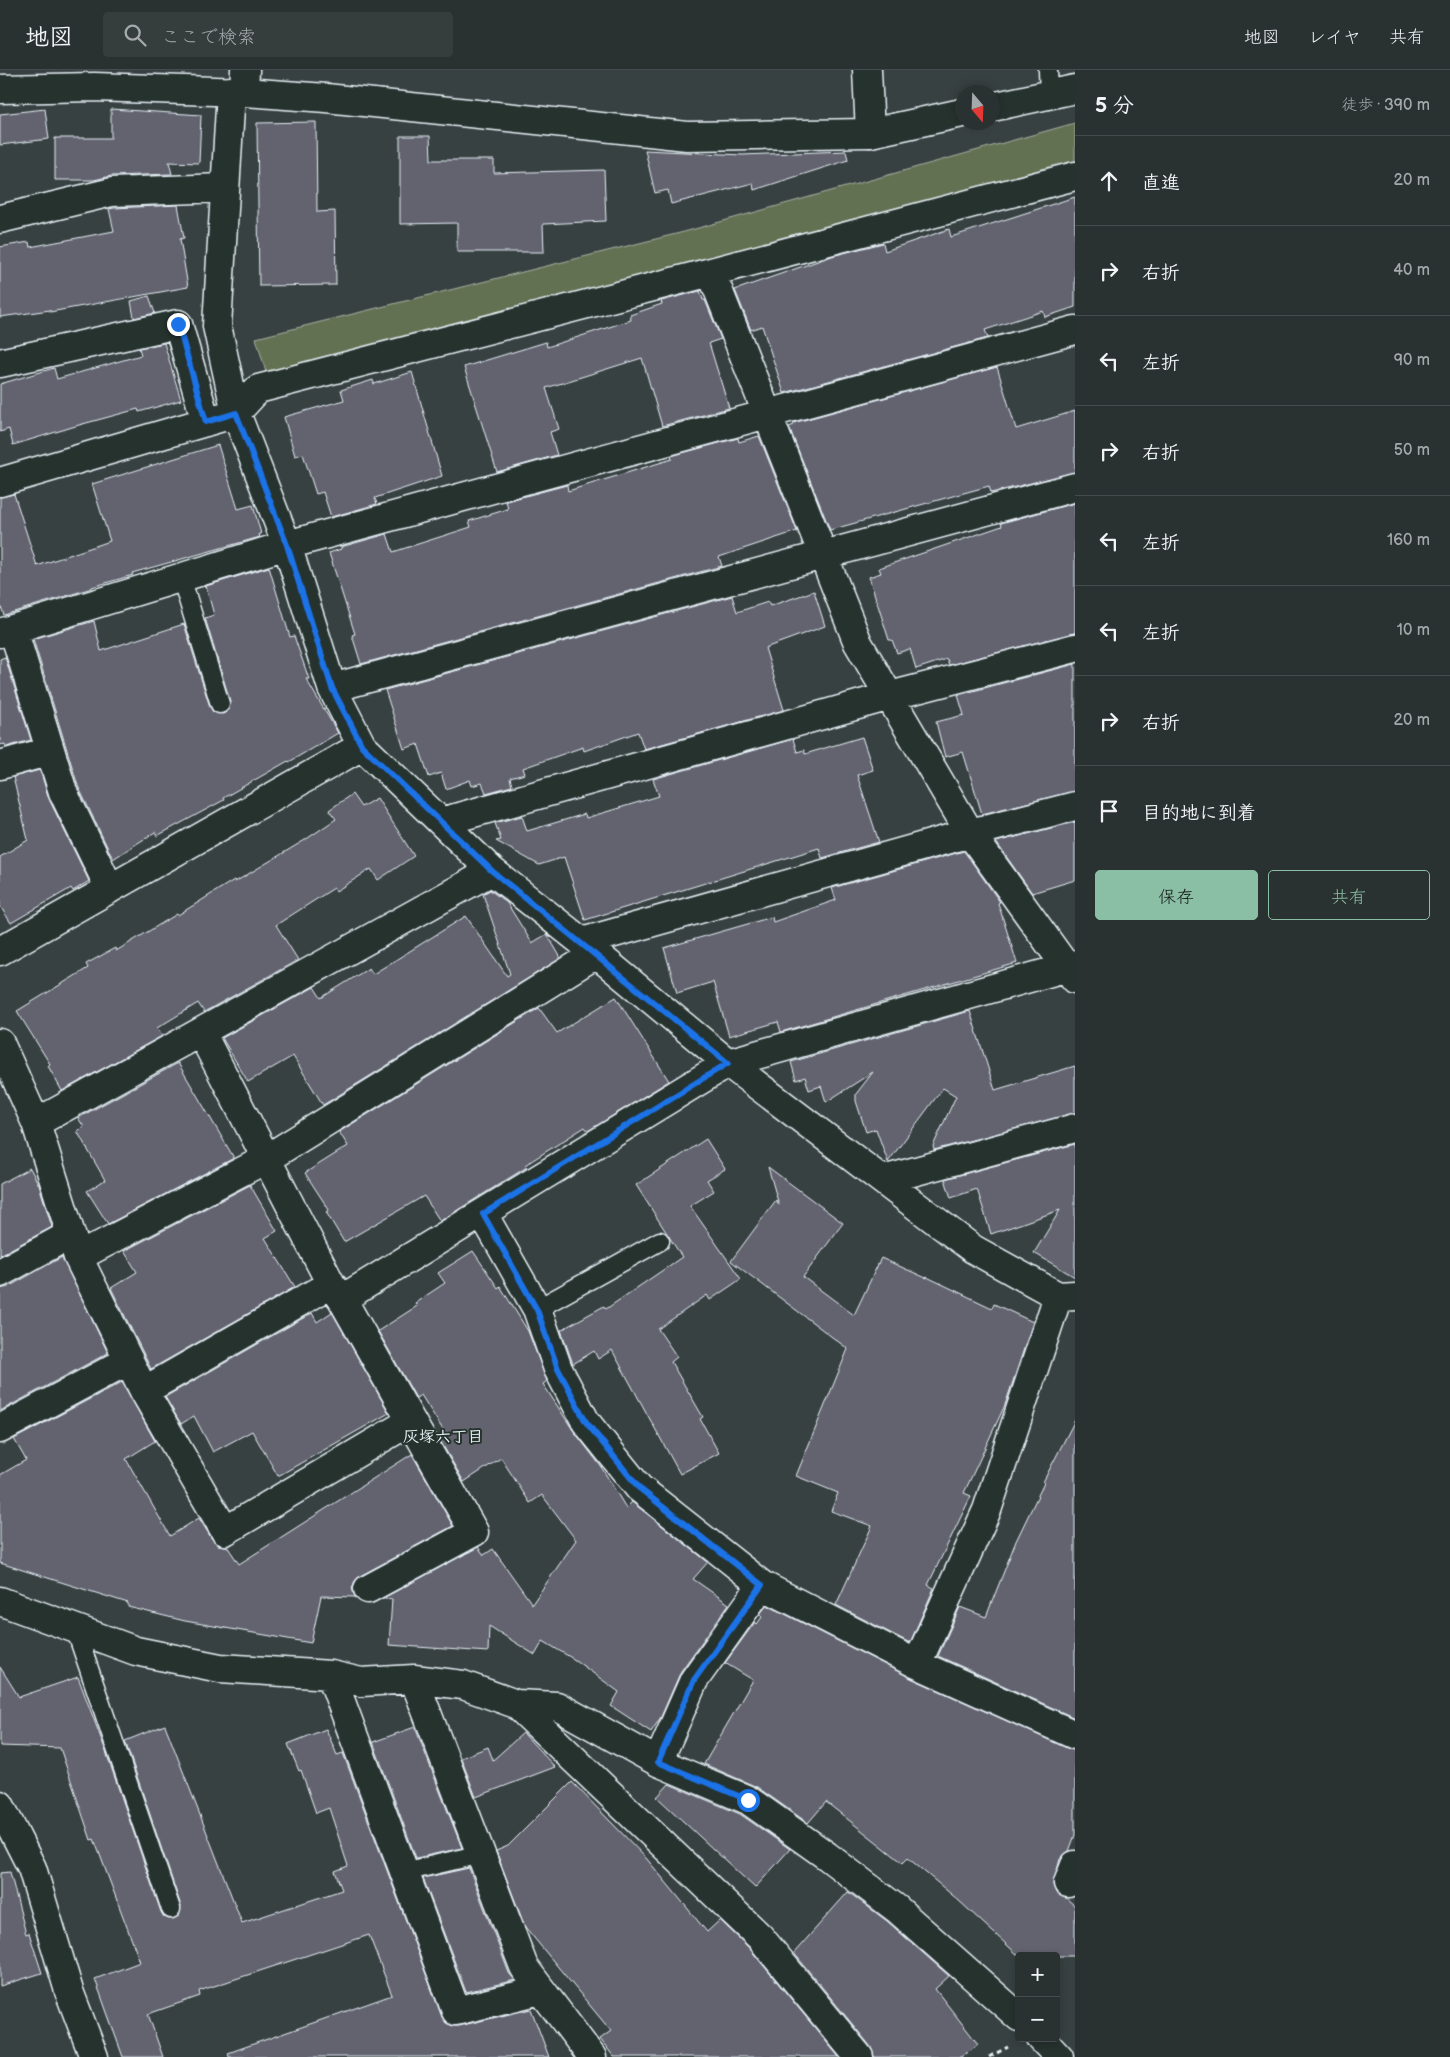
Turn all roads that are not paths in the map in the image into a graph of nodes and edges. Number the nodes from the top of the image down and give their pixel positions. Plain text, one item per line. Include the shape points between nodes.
1 (867, 70) edge
2 (109, 79) edge
3 (1048, 82) edge
4 (240, 84) edge
5 (0, 89) edge
6 (1075, 90) edge
7 (1000, 103) edge
8 (955, 115) edge
9 (870, 133) junction
10 (1075, 176) edge
11 (224, 188) junction
12 (0, 219) edge
13 (711, 272) junction
14 (1075, 330) edge
15 (0, 362) edge
16 (236, 413) junction
17 (767, 413) junction
18 (206, 422) junction
19 (0, 482) edge
20 (1075, 487) edge
21 (287, 545) junction
22 (823, 555) junction
23 (181, 577) junction
24 (6, 631) edge
25 (1075, 648) edge
26 (332, 688) junction
27 (890, 696) junction
28 (220, 704) dead end
29 (362, 746) junction
30 (50, 751) junction
31 (0, 765) edge
32 (1075, 806) edge
33 (441, 822) junction
34 (970, 833) junction
35 (492, 871) junction
36 (110, 889) junction
37 (589, 948) junction
38 (0, 951) edge
39 (1072, 970) edge
40 (201, 1032) junction
41 (0, 1043) edge
42 (728, 1063) junction
43 (36, 1123) junction
44 (1075, 1128) edge
45 (266, 1160) junction
46 (883, 1180) junction
47 (483, 1214) junction
48 (660, 1241) dead end
49 (74, 1245) junction
50 (0, 1272) edge
51 (337, 1291) junction
52 (1067, 1296) edge
53 (537, 1310) junction
54 (128, 1360) junction
55 (144, 1391) junction
56 (411, 1421) junction
57 (0, 1430) edge
58 (762, 1585) junction
59 (368, 1589) dead end
60 (0, 1601) edge
61 (75, 1628) junction
62 (916, 1664) junction
63 (330, 1675) junction
64 (414, 1679) junction
65 (516, 1704) junction
66 (1075, 1735) edge
67 (658, 1762) junction
68 (0, 1805) edge
69 (481, 1854) junction
70 (404, 1872) junction
71 (171, 1909) dead end
72 (540, 1990) junction
73 (1015, 2014) edge
74 (1045, 2042) edge
75 (94, 2057) edge
76 (592, 2057) edge
77 (859, 2057) edge
78 (1058, 2057) edge

1 - 9 street
2 - 4 street
2 - 5 street
3 - 6 street
3 - 7 street
4 - 9 street via 326,98 687,136
4 - 11 street
8 - 9 street
10 - 13 street
11 - 12 street via 112,192
11 - 16 street via 217,326
13 - 16 street via 258,389
13 - 17 street
14 - 17 street
15 - 18 street via 178,324
16 - 18 street
16 - 21 street
17 - 21 street
17 - 22 street
18 - 19 street
20 - 22 street
21 - 23 street
21 - 26 street
22 - 26 street
22 - 27 street via 858,642
23 - 24 street
23 - 28 lane
24 - 30 street
25 - 27 street
26 - 29 street
27 - 33 street
27 - 34 street
29 - 33 street
29 - 36 street
30 - 31 street
30 - 36 street via 63,792
32 - 34 street
33 - 35 street
34 - 37 street
34 - 39 street
35 - 37 street
35 - 40 street
36 - 38 street
37 - 42 street
37 - 45 street
39 - 42 street
40 - 43 street
40 - 45 street
41 - 43 street
42 - 46 street
42 - 47 street
43 - 49 street
44 - 46 street
45 - 49 street
45 - 51 street
46 - 52 street via 973,1249
47 - 51 street
47 - 53 street
48 - 53 lane
49 - 50 street
49 - 54 street
51 - 55 street
51 - 56 street
52 - 62 street via 987,1510
53 - 58 street via 558,1369 586,1422 639,1488
54 - 55 street
54 - 57 street
55 - 56 street via 225,1531
56 - 59 street via 474,1532
58 - 62 street
58 - 67 street via 694,1680
60 - 61 street
61 - 63 street via 136,1651 220,1668
61 - 71 lane
62 - 66 street
63 - 64 street via 361,1682
63 - 70 street
64 - 65 street via 462,1685
64 - 69 street
65 - 67 street via 557,1706
65 - 77 street via 760,1937
67 - 73 street via 748,1800 820,1850 897,1909
68 - 75 street via 32,1868
69 - 70 lane
69 - 72 street via 524,1967
70 - 72 street via 456,2011
72 - 76 street
74 - 78 street

